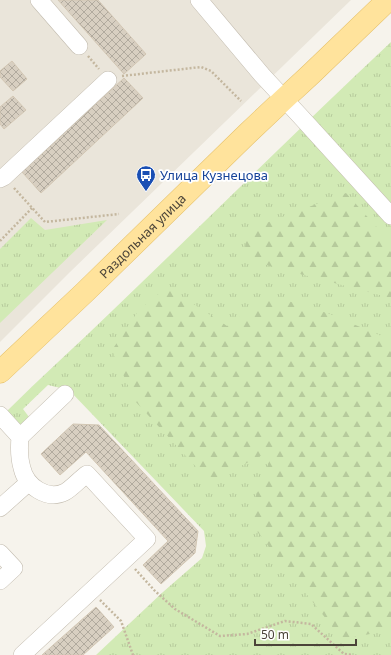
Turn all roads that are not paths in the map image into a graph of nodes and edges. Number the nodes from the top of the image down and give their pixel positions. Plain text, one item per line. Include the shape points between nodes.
1 (39, 0) edge
2 (199, 0) edge
3 (388, 0) edge
4 (79, 46) road end
5 (108, 80) road end
6 (284, 99) junction
7 (2, 178) edge
8 (391, 216) edge
9 (0, 372) edge
10 (65, 394) dead end
11 (0, 415) edge
12 (20, 437) junction
13 (28, 482) junction
14 (0, 508) edge
15 (0, 553) edge
16 (0, 581) edge
17 (22, 655) edge

1 - 4 street
2 - 6 street
3 - 6 main road, Раздольная улица
5 - 7 street
6 - 8 street
6 - 9 main road, Раздольная улица
10 - 12 street
11 - 12 street
12 - 13 street via 19,454 22,470
13 - 14 street
13 - 17 street via 43,493 55,495 66,492 87,474 147,539
15 - 16 street via 14,568

